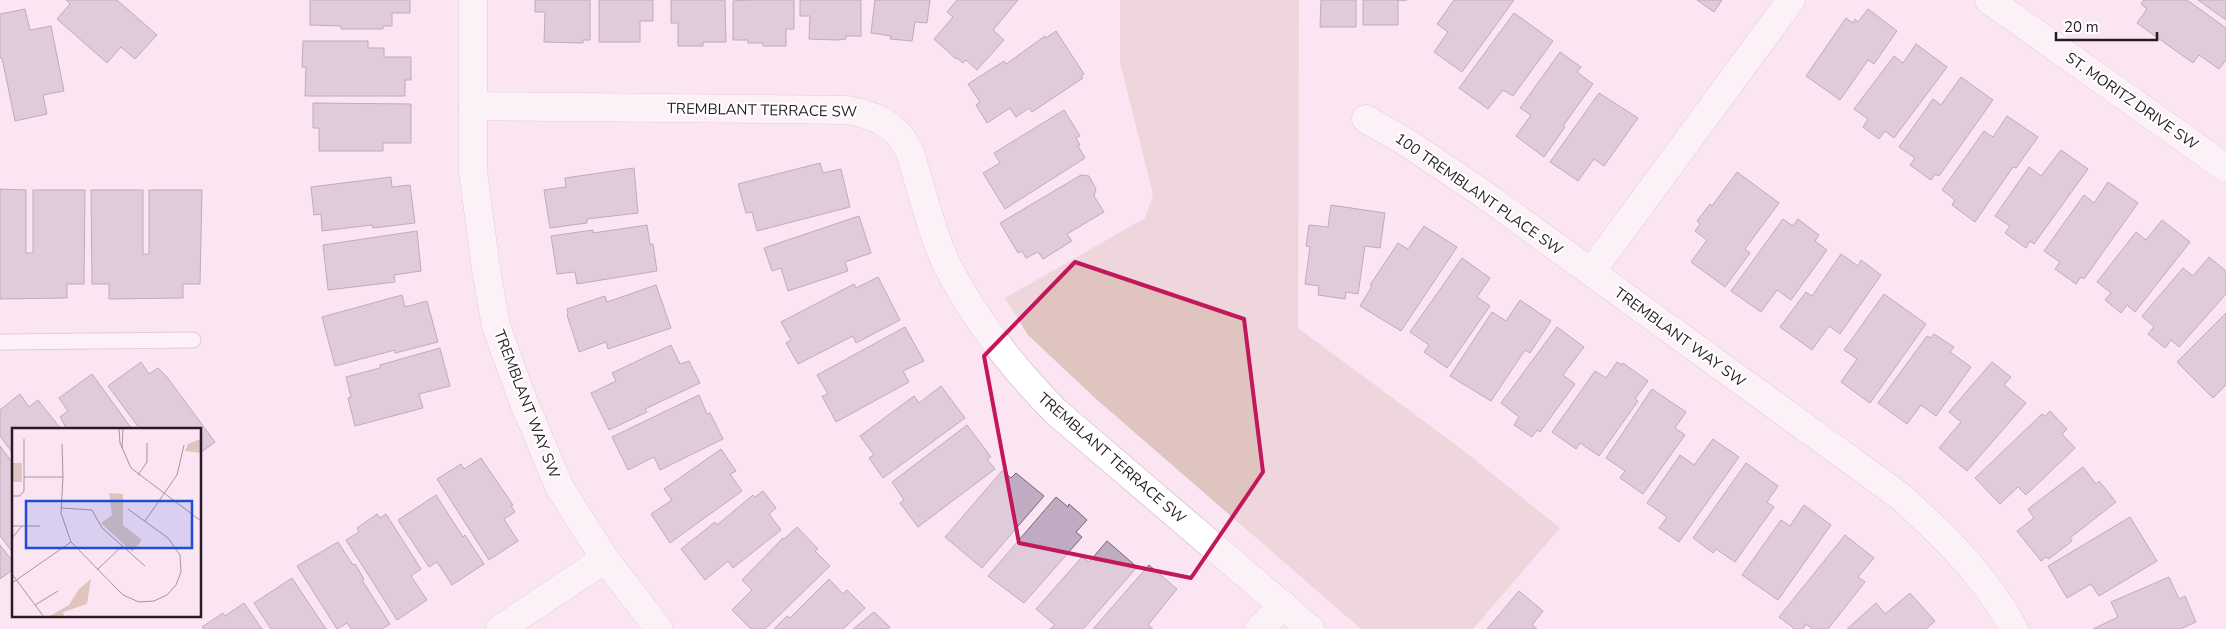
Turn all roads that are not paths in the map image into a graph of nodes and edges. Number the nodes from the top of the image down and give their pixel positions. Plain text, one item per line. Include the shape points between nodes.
1 (473, 0) edge
2 (1791, 0) edge
3 (1989, 0) edge
4 (473, 106) junction
5 (1366, 120) dead end
6 (2226, 168) edge
7 (1591, 272) junction
8 (193, 340) dead end
9 (0, 342) edge
10 (605, 559) junction
11 (1283, 606) junction
12 (500, 629) edge
13 (659, 629) edge
14 (1259, 629) edge
15 (1310, 629) edge
16 (2014, 629) edge

1 - 4 street, TREMBLANT WAY SW
2 - 7 street
3 - 6 street, ST. MORITZ DRIVE SW
4 - 10 street, TREMBLANT WAY SW via 473,171 496,326 560,488
4 - 11 street, TREMBLANT TERRACE SW via 847,110 868,113 890,126 902,137 909,150 946,262 971,307 1018,373 1054,411
5 - 7 street, 100 TREMBLANT PLACE SW via 1409,144 1482,193
7 - 16 street, TREMBLANT WAY SW via 1900,496 1949,541 1983,579
8 - 9 lane
10 - 12 street
10 - 13 street, TREMBLANT WAY SW
11 - 14 street
11 - 15 street, TREMBLANT TERRACE SW

